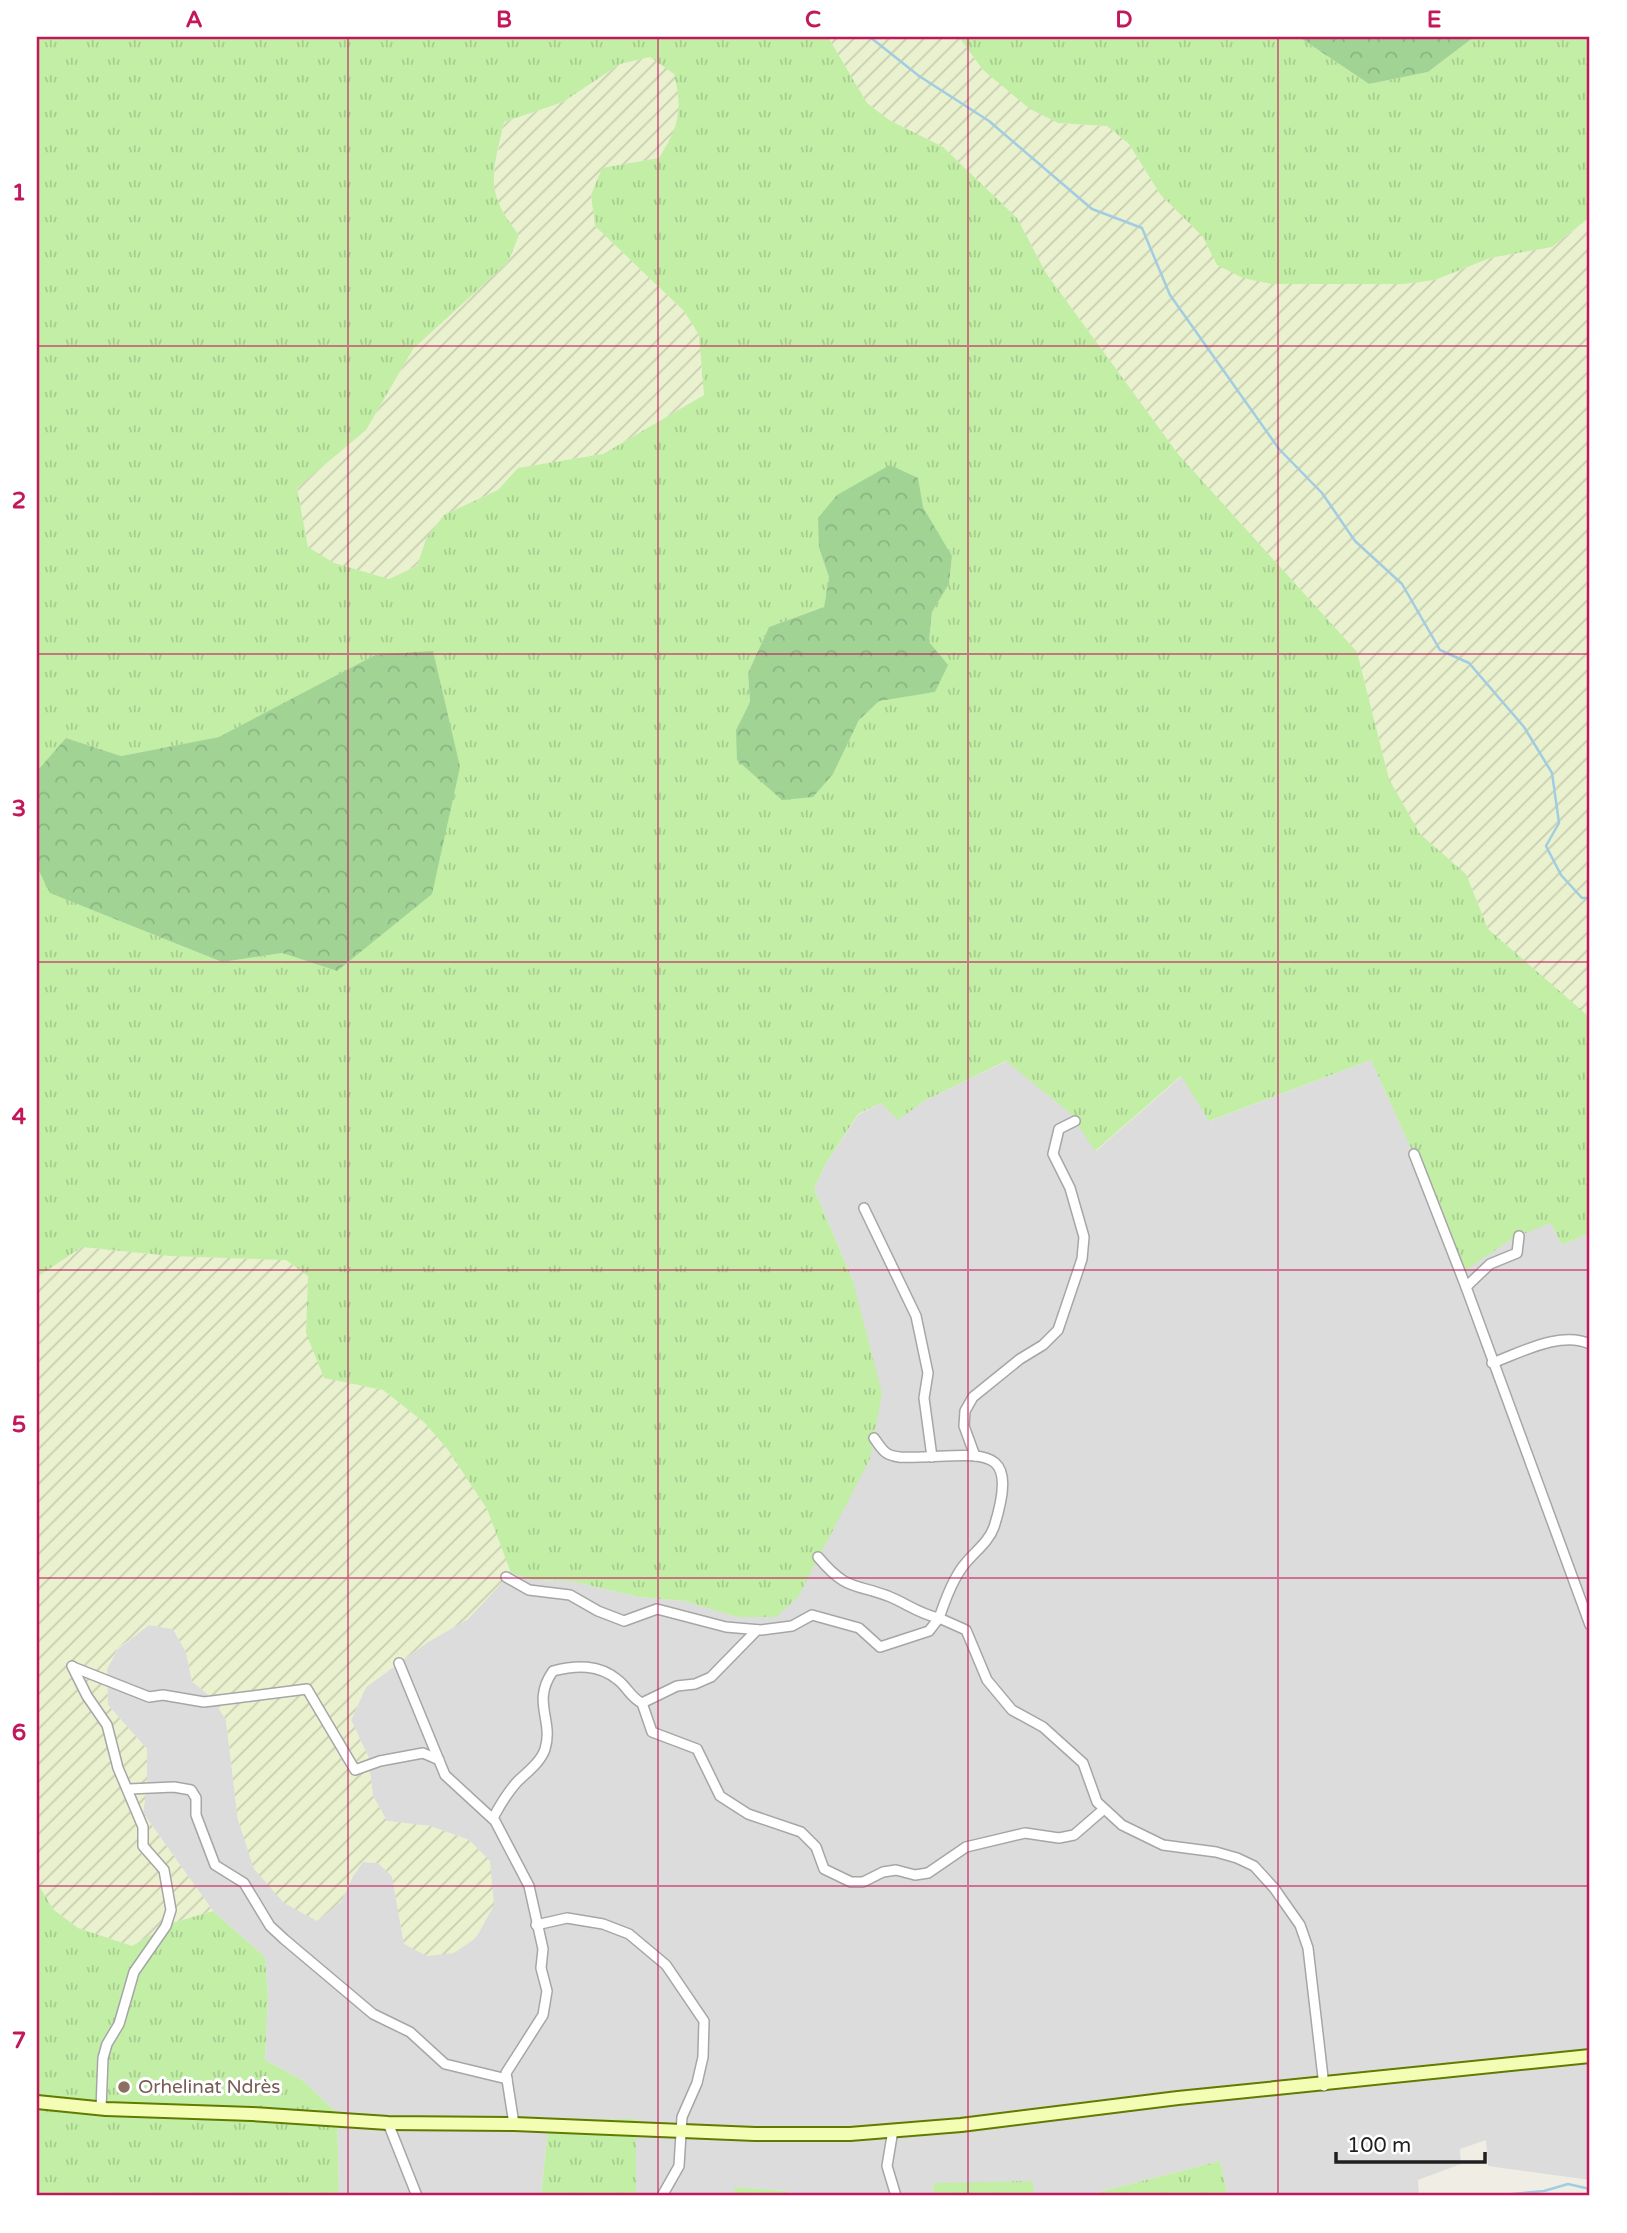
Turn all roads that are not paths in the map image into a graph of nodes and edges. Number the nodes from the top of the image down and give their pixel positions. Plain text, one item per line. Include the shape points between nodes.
1 (1075, 1121) dead end
2 (1414, 1154) dead end
3 (864, 1208) dead end
4 (1519, 1236) dead end
5 (1466, 1287) junction
6 (1590, 1344) edge
7 (1492, 1363) junction
8 (874, 1438) dead end
9 (975, 1455) junction
10 (932, 1457) junction
11 (818, 1557) dead end
12 (506, 1577) dead end
13 (939, 1618) junction
14 (1590, 1625) edge
15 (757, 1630) junction
16 (399, 1662) dead end
17 (642, 1703) junction
18 (439, 1760) junction
19 (129, 1789) junction
20 (1104, 1809) junction
21 (492, 1818) junction
22 (536, 1925) junction
23 (1590, 2056) edge
24 (507, 2078) junction
25 (1324, 2086) junction
26 (37, 2102) edge
27 (101, 2109) junction
28 (388, 2123) junction
29 (514, 2124) junction
30 (681, 2130) junction
31 (893, 2130) junction
32 (416, 2196) edge
33 (662, 2196) edge
34 (896, 2196) edge

1 - 9 street via 1059,1129 1053,1154 1070,1188 1084,1237 1070,1302 1058,1330 1043,1345 973,1397 964,1426
2 - 5 street
3 - 10 street via 916,1316 928,1373 924,1398
4 - 5 street via 1517,1253 1490,1264
5 - 7 street
6 - 7 street via 1580,1339 1560,1340
7 - 14 street
8 - 10 street via 885,1453 898,1458
9 - 10 street
9 - 13 street via 996,1465 1004,1475 1004,1489 991,1535 962,1569
11 - 13 street via 834,1577 852,1588 890,1597 911,1610
12 - 15 street via 529,1590 570,1595 624,1621 657,1609 726,1628
13 - 15 street via 929,1631 880,1647 859,1628 812,1615 792,1626
13 - 20 street via 966,1630 988,1681 1012,1710 1043,1727 1083,1763
15 - 17 street via 711,1677 677,1686
16 - 18 street
17 - 20 street via 652,1732 697,1749 720,1796 801,1832 816,1847 824,1869 851,1882 896,1870 928,1873 966,1847 1025,1833 1059,1838 1074,1835
17 - 21 street via 603,1670 553,1671 541,1702 547,1736 544,1752
18 - 19 street via 423,1753 355,1770 307,1689 204,1702 149,1697 72,1667 107,1725 118,1768
18 - 21 street via 445,1775
19 - 24 street via 191,1790 215,1866 244,1883 270,1926 284,1939 373,2014 410,2032 445,2064
19 - 27 street via 143,1827 143,1846 164,1870 171,1910 166,1926 134,1972 119,2024 107,2044
20 - 25 street via 1146,1839 1237,1858 1270,1882 1300,1926 1308,1948
21 - 22 street via 529,1886
22 - 24 street via 547,1991 543,2015
22 - 30 street via 567,1918 629,1934 666,1965 696,2006 704,2021 704,2057
23 - 25 main road
24 - 29 street
25 - 31 main road
26 - 27 main road
27 - 28 main road
28 - 29 main road
28 - 32 street
29 - 30 main road
30 - 31 main road via 801,2135
30 - 33 street via 679,2165
31 - 34 street via 887,2166

